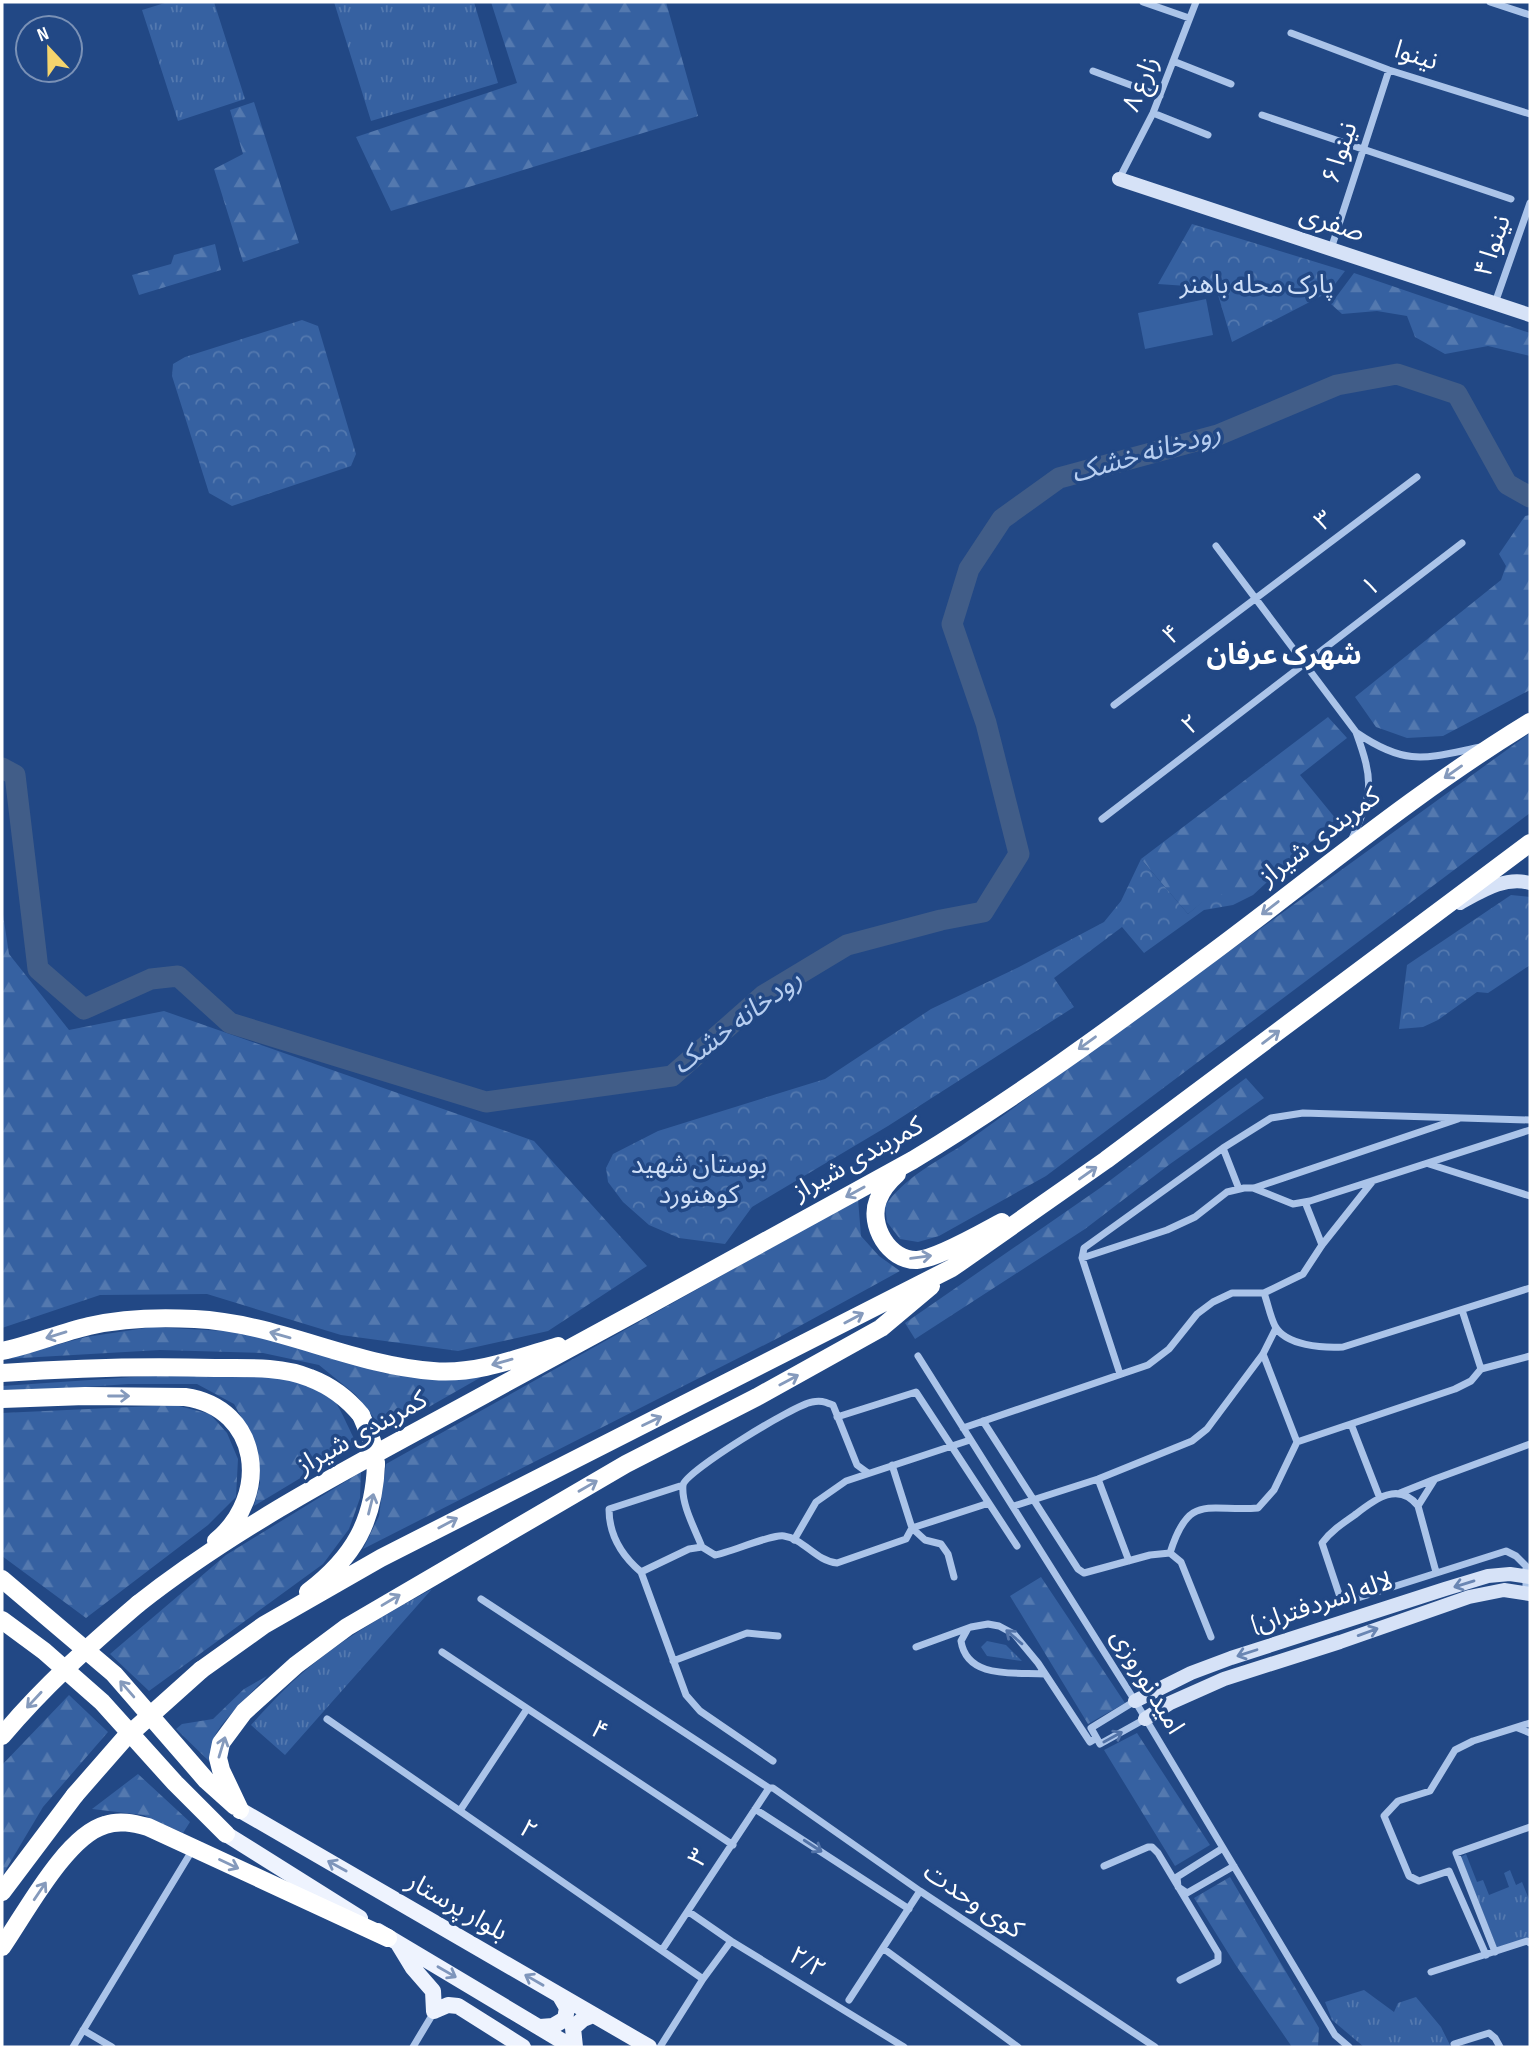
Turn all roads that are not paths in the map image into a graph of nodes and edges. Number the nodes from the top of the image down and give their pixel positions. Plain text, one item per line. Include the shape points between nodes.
1 (1143, 2) edge
2 (1196, 2) edge
3 (1490, 2) edge
4 (1530, 15) edge
5 (1189, 18) junction
6 (1292, 33) dead end
7 (1173, 61) junction
8 (1389, 70) junction
9 (1093, 71) dead end
10 (1231, 84) dead end
11 (1160, 96) junction
12 (1153, 113) junction
13 (1530, 114) edge
14 (1262, 115) dead end
15 (1208, 135) dead end
16 (1364, 149) junction
17 (1119, 178) joint
18 (1511, 199) dead end
19 (1530, 203) edge
20 (1331, 249) junction
21 (1495, 303) junction
22 (1530, 315) edge
23 (1417, 477) dead end
24 (1462, 543) dead end
25 (1216, 546) dead end
26 (1256, 598) junction
27 (1305, 664) junction
28 (1114, 705) dead end
29 (1530, 722) edge
30 (1356, 732) junction
31 (1492, 744) junction
32 (1102, 819) dead end
33 (1530, 843) edge
34 (1348, 848) junction
35 (1530, 883) edge
36 (1427, 920) junction
37 (1464, 1118) junction
38 (1530, 1120) edge
39 (1530, 1130) edge
40 (1223, 1148) junction
41 (913, 1160) junction
42 (1428, 1163) junction
43 (1372, 1182) junction
44 (1253, 1188) junction
45 (1239, 1189) junction
46 (1055, 1196) junction
47 (1530, 1196) edge
48 (1305, 1202) junction
49 (1322, 1245) junction
50 (1082, 1258) junction
51 (952, 1268) junction
52 (1530, 1288) edge
53 (1264, 1293) junction
54 (1462, 1310) junction
55 (1276, 1328) junction
56 (592, 1336) junction
57 (2, 1351) edge
58 (1263, 1354) junction
59 (918, 1356) dead end
60 (1530, 1356) edge
61 (1481, 1369) junction
62 (2, 1373) edge
63 (1120, 1374) junction
64 (2, 1399) edge
65 (837, 1416) junction
66 (983, 1421) junction
67 (1351, 1424) junction
68 (963, 1428) junction
69 (971, 1440) junction
70 (1297, 1442) junction
71 (1530, 1444) edge
72 (951, 1446) junction
73 (892, 1465) junction
74 (868, 1473) junction
75 (1098, 1479) junction
76 (1435, 1479) junction
77 (684, 1485) junction
78 (1399, 1493) junction
79 (1379, 1496) junction
80 (1034, 1499) junction
81 (989, 1503) junction
82 (1014, 1506) junction
83 (1418, 1507) junction
84 (912, 1528) junction
85 (794, 1540) junction
86 (1017, 1546) dead end
87 (702, 1547) junction
88 (1170, 1553) junction
89 (1129, 1561) junction
90 (1528, 1571) edge
91 (641, 1572) junction
92 (1436, 1572) junction
93 (175, 1575) junction
94 (954, 1577) dead end
95 (2, 1578) edge
96 (1528, 1594) edge
97 (481, 1599) dead end
98 (2, 1620) edge
99 (264, 1625) junction
100 (1333, 1626) junction
101 (971, 1627) junction
102 (778, 1636) dead end
103 (1210, 1637) dead end
104 (1340, 1643) junction
105 (916, 1647) dead end
106 (442, 1652) dead end
107 (673, 1661) junction
108 (1045, 1674) junction
109 (1135, 1702) junction
110 (527, 1709) junction
111 (327, 1719) dead end
112 (1145, 1719) junction
113 (1530, 1723) edge
114 (1517, 1728) junction
115 (1530, 1733) edge
116 (2, 1737) edge
117 (1095, 1738) junction
118 (773, 1761) dead end
119 (769, 1788) junction
120 (461, 1809) junction
121 (755, 1809) junction
122 (240, 1810) junction
123 (1530, 1827) edge
124 (226, 1834) joint
125 (733, 1844) junction
126 (193, 1848) junction
127 (1223, 1848) junction
128 (1104, 1866) dead end
129 (1234, 1866) junction
130 (1178, 1886) junction
131 (920, 1891) junction
132 (2, 1892) edge
133 (909, 1909) junction
134 (689, 1912) junction
135 (393, 1941) junction
136 (731, 1941) junction
137 (1530, 1943) edge
138 (2, 1947) edge
139 (884, 1949) junction
140 (662, 1950) junction
141 (1495, 1952) junction
142 (1486, 1955) junction
143 (1431, 1972) dead end
144 (703, 1979) junction
145 (1180, 1980) dead end
146 (560, 1996) junction
147 (849, 2000) dead end
148 (434, 2011) junction
149 (593, 2015) junction
150 (540, 2027) junction
151 (83, 2030) junction
152 (1335, 2035) junction
153 (1454, 2045) dead end
154 (73, 2047) edge
155 (113, 2047) edge
156 (413, 2047) edge
157 (523, 2047) edge
158 (574, 2047) edge
159 (649, 2047) edge
160 (660, 2047) edge
161 (904, 2047) edge
162 (1018, 2047) edge
163 (1155, 2047) edge
164 (1336, 2047) edge
165 (1349, 2047) edge
166 (1500, 2047) edge

1 - 5 street
2 - 5 street, ۸ زارع
3 - 4 street
5 - 7 street, ۸ زارع
6 - 8 street, نینوا
7 - 10 street
7 - 11 street, ۸ زارع
8 - 13 street, نینوا
8 - 16 street, ۶ نینوا
9 - 11 street
11 - 12 street, ۸ زارع
12 - 15 street
12 - 17 street, ۸ زارع
14 - 16 street
16 - 18 street
16 - 20 street, ۶ نینوا
17 - 20 street, صفری
19 - 21 street, ۴ نینوا
20 - 21 street, صفری
21 - 22 street, صفری
23 - 26 street, ۳
24 - 27 street, ۱
25 - 26 street
26 - 27 street
26 - 28 street, ۴
27 - 30 street
27 - 32 street, ۲
29 - 31 highway, کمربندی شیراز
30 - 31 street via 1381,750 1410,757 1434,757
30 - 34 street via 1370,787
31 -> 34 highway, کمربندی شیراز
33 - 36 highway
34 -> 41 highway, کمربندی شیراز via 1206,958 1016,1094
35 - 36 street via 1503,882
46 -> 36 highway
37 - 38 street
37 - 40 street via 1303,1113 1271,1118
37 - 44 street
39 - 42 street
40 - 45 street
40 - 50 street via 1084,1248
41 -> 46 highway via 887,1184 876,1202 881,1236 896,1256 931,1257
41 -> 56 highway, کمربندی شیراز
42 - 43 street
42 - 47 street
43 - 48 street
43 - 49 street
44 - 45 street
44 - 48 street via 1293,1204
45 - 50 street via 1167,1230
46 - 51 highway
48 - 49 street
49 - 53 street via 1303,1275
50 - 63 street
99 -> 51 highway via 381,1558
122 -> 51 highway via 220,1770 221,1743 244,1712 296,1665 346,1627 626,1464 881,1328
52 - 54 street
53 - 55 street
53 - 63 street via 1232,1293 1213,1302 1148,1365
54 - 55 street via 1343,1348 1298,1343
54 - 61 street
55 - 58 street
56 -> 57 highway via 489,1366 435,1371 370,1361 257,1328 196,1319 92,1325
56 - 93 highway, کمربندی شیراز via 392,1445
58 - 70 street
58 - 75 street via 1207,1429 1192,1441
59 - 68 street, امید نوروزی
60 - 61 street
61 - 67 street via 1455,1390
99 -> 62 highway, bridge via 316,1586 359,1538 372,1502 376,1464 361,1415 346,1398 309,1377 285,1372 127,1367
63 - 66 street
64 -> 93 highway via 185,1397 199,1399 229,1416 247,1445 249,1493 224,1535
65 - 72 street via 916,1392
65 - 74 street via 856,1465
65 - 77 street via 833,1405 823,1401 792,1409 700,1467
66 - 68 street
66 - 80 street
67 - 70 street
67 - 79 street
68 - 69 street, امید نوروزی
69 - 72 street
69 - 82 street, امید نوروزی
70 - 88 street via 1274,1490 1258,1507 1196,1510 1177,1531
71 - 76 street
72 - 73 street
72 - 81 street
73 - 74 street
73 - 84 street
74 - 85 street via 846,1481 816,1502
75 - 80 street
75 - 89 street
76 - 78 street
76 - 83 street
77 - 87 street via 684,1498
77 - 91 street via 609,1509 611,1534
78 - 79 street
78 - 83 street
79 - 92 street via 1322,1543 1342,1603
80 - 82 street
80 - 89 street via 1084,1573
81 - 84 street
81 - 86 street
82 - 109 street, امید نوروزی
83 - 92 street
84 - 85 street via 906,1539 837,1563
84 - 94 street via 925,1540 941,1544
85 - 87 street via 782,1535 715,1555
87 - 91 street
88 - 89 street
88 - 103 street via 1181,1562
90 - 92 street via 1512,1553 1501,1552
90 - 96 street
90 -> 100 street, لاله (سردفتران) via 1488,1576
91 - 107 street
93 -> 116 highway, کمربندی شیراز, bridge via 62,1671
122 -> 95 highway via 206,1780 114,1674
104 -> 96 street, لاله (سردفتران) via 1469,1597 1504,1590
97 - 119 street, کوی وحدت
98 - 124 highway via 102,1702
99 - 132 highway, bridge via 201,1671 124,1739
100 - 104 street
100 -> 109 street, لاله (سردفتران) via 1191,1673
101 - 105 street
108 -> 101 street via 1014,1634 988,1624
101 - 108 street via 961,1641 966,1657 974,1664 1009,1674
102 - 107 street via 747,1633
104 - 112 street, لاله (سردفتران) via 1224,1679
106 - 110 street, ۴
107 - 118 street via 686,1695 700,1711
108 - 117 street via 1090,1742
109 - 112 street, امید نوروزی
109 - 117 street via 1091,1728
110 - 120 street
110 - 125 street, ۴
111 - 120 street, ۲
117 -> 112 street via 1100,1744
112 - 127 street, امید نوروزی
113 - 114 street
114 - 115 street
114 - 142 street via 1455,1750 1430,1791 1398,1801 1384,1816 1409,1876 1419,1881 1449,1871
119 - 121 street, ۳
119 - 131 street, کوی وحدت
120 - 140 street, ۲
121 - 125 street, ۳
121 -> 133 street, کوی وحدت
146 -> 122 main road, بلوار پرستار
123 - 141 street via 1455,1853
124 - 135 main road
125 - 134 street, ۳
126 -> 135 highway
138 -> 126 highway via 68,1850 92,1830 117,1822 132,1823
126 - 151 street
127 - 129 street, امید نوروزی
127 - 130 street via 1177,1877
128 - 130 street via 1152,1847
129 - 130 street via 1186,1893
129 - 152 street, امید نوروزی
130 - 145 street via 1219,1957
131 - 133 street
131 - 163 street, کوی وحدت
133 - 139 street
134 - 136 street, ۲/۲
134 - 140 street, ۳
135 - 148 main road via 433,1991
135 -> 150 main road
136 - 144 street
136 - 161 street, ۲/۲
137 - 141 street
139 - 147 street
139 - 162 street
140 - 144 street, ۲
141 - 142 street
142 - 143 street
144 - 160 street
146 - 149 main road, بلوار پرستار
146 - 150 main road via 567,2008 565,2020
148 - 156 street
148 - 157 main road via 458,2006
149 - 158 main road via 573,2028
149 - 159 main road, بلوار پرستار
150 - 158 main road
151 - 154 street
151 - 155 street
152 - 164 street
152 - 165 street
153 - 166 street via 1489,2033

